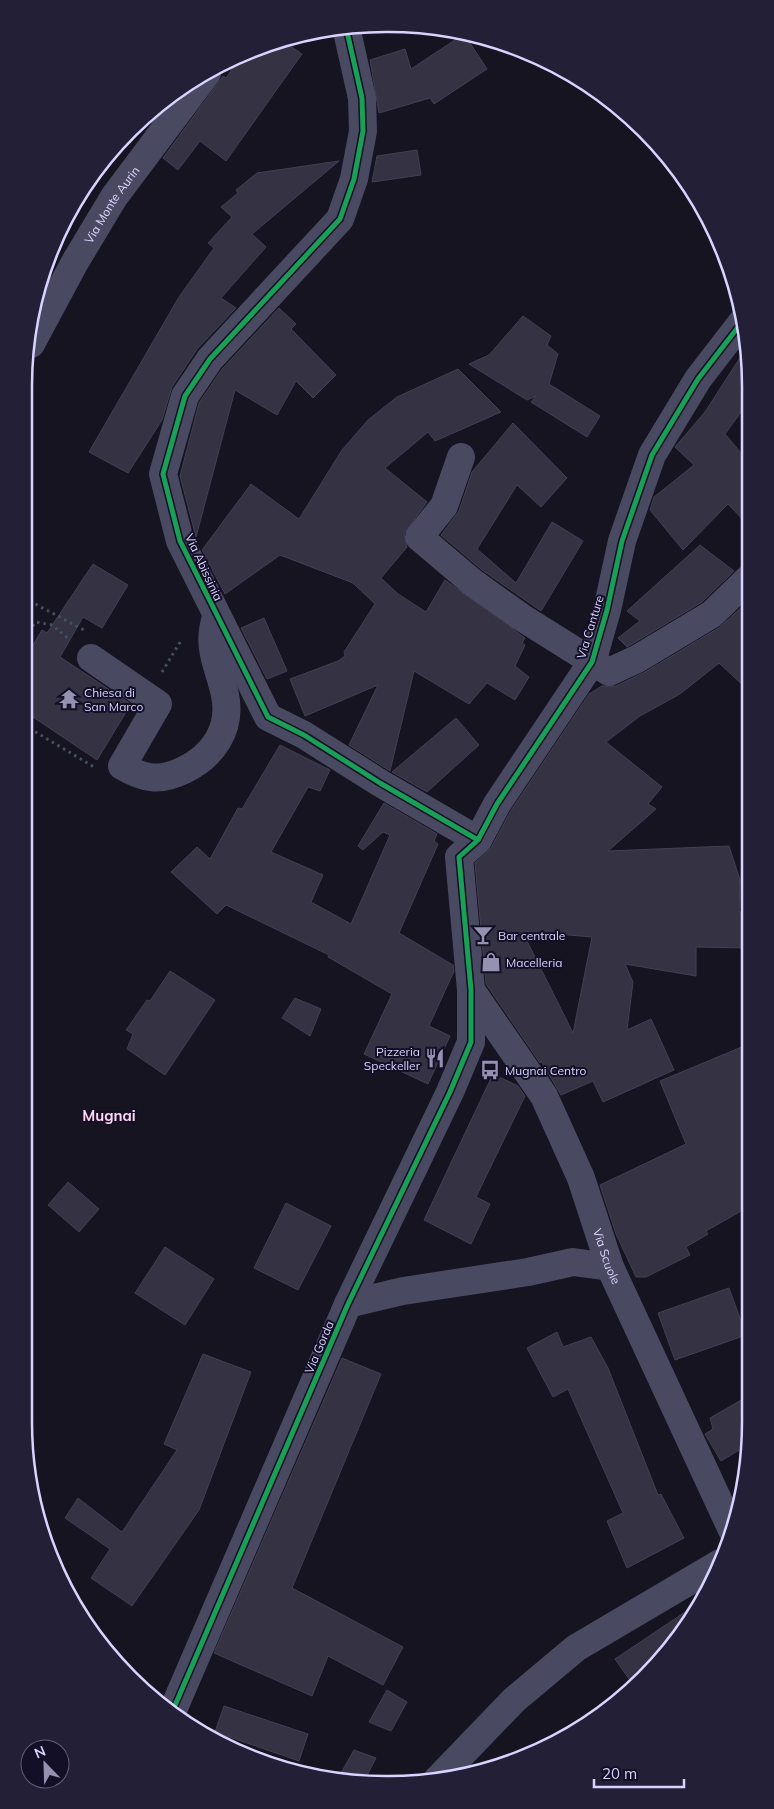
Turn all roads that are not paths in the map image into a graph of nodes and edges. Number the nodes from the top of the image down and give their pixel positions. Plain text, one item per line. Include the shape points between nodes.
1 (348, 35) edge
2 (195, 89) edge
3 (736, 329) edge
4 (37, 333) edge
5 (461, 457) dead end
6 (742, 586) edge
7 (216, 615) junction
8 (91, 658) road end
9 (592, 662) junction
10 (478, 840) junction
11 (471, 990) junction
12 (610, 1267) junction
13 (348, 1304) junction
14 (727, 1520) edge
15 (710, 1569) edge
16 (175, 1706) edge
17 (445, 1771) edge

1 - 7 street, Via Abissinia via 362,98 363,131 354,180 340,219 210,359 185,396 163,474 180,541
2 - 4 street, Via Monte Aurin via 114,197
3 - 9 street, Via Canture via 698,379 652,454 622,541
5 - 9 street via 444,506 419,537 472,582
6 - 9 street, Via Canture via 712,614 637,659 609,672
7 - 8 street via 211,632 214,660 226,697 224,722 217,743 204,759 182,771 161,778 141,777 122,766 158,704
7 - 10 street, Via Abissinia via 268,717 304,735 380,784
9 - 10 street, Via Canture via 498,804
10 - 11 street, Via Canture via 459,857
11 - 12 street, Via Scuole via 544,1096 581,1178
11 - 13 street, Via Gorda via 471,1042
12 - 13 street via 573,1262 403,1291
12 - 14 street, Via Scuole
13 - 16 street, Via Gorda
15 - 17 street via 576,1648 514,1700

